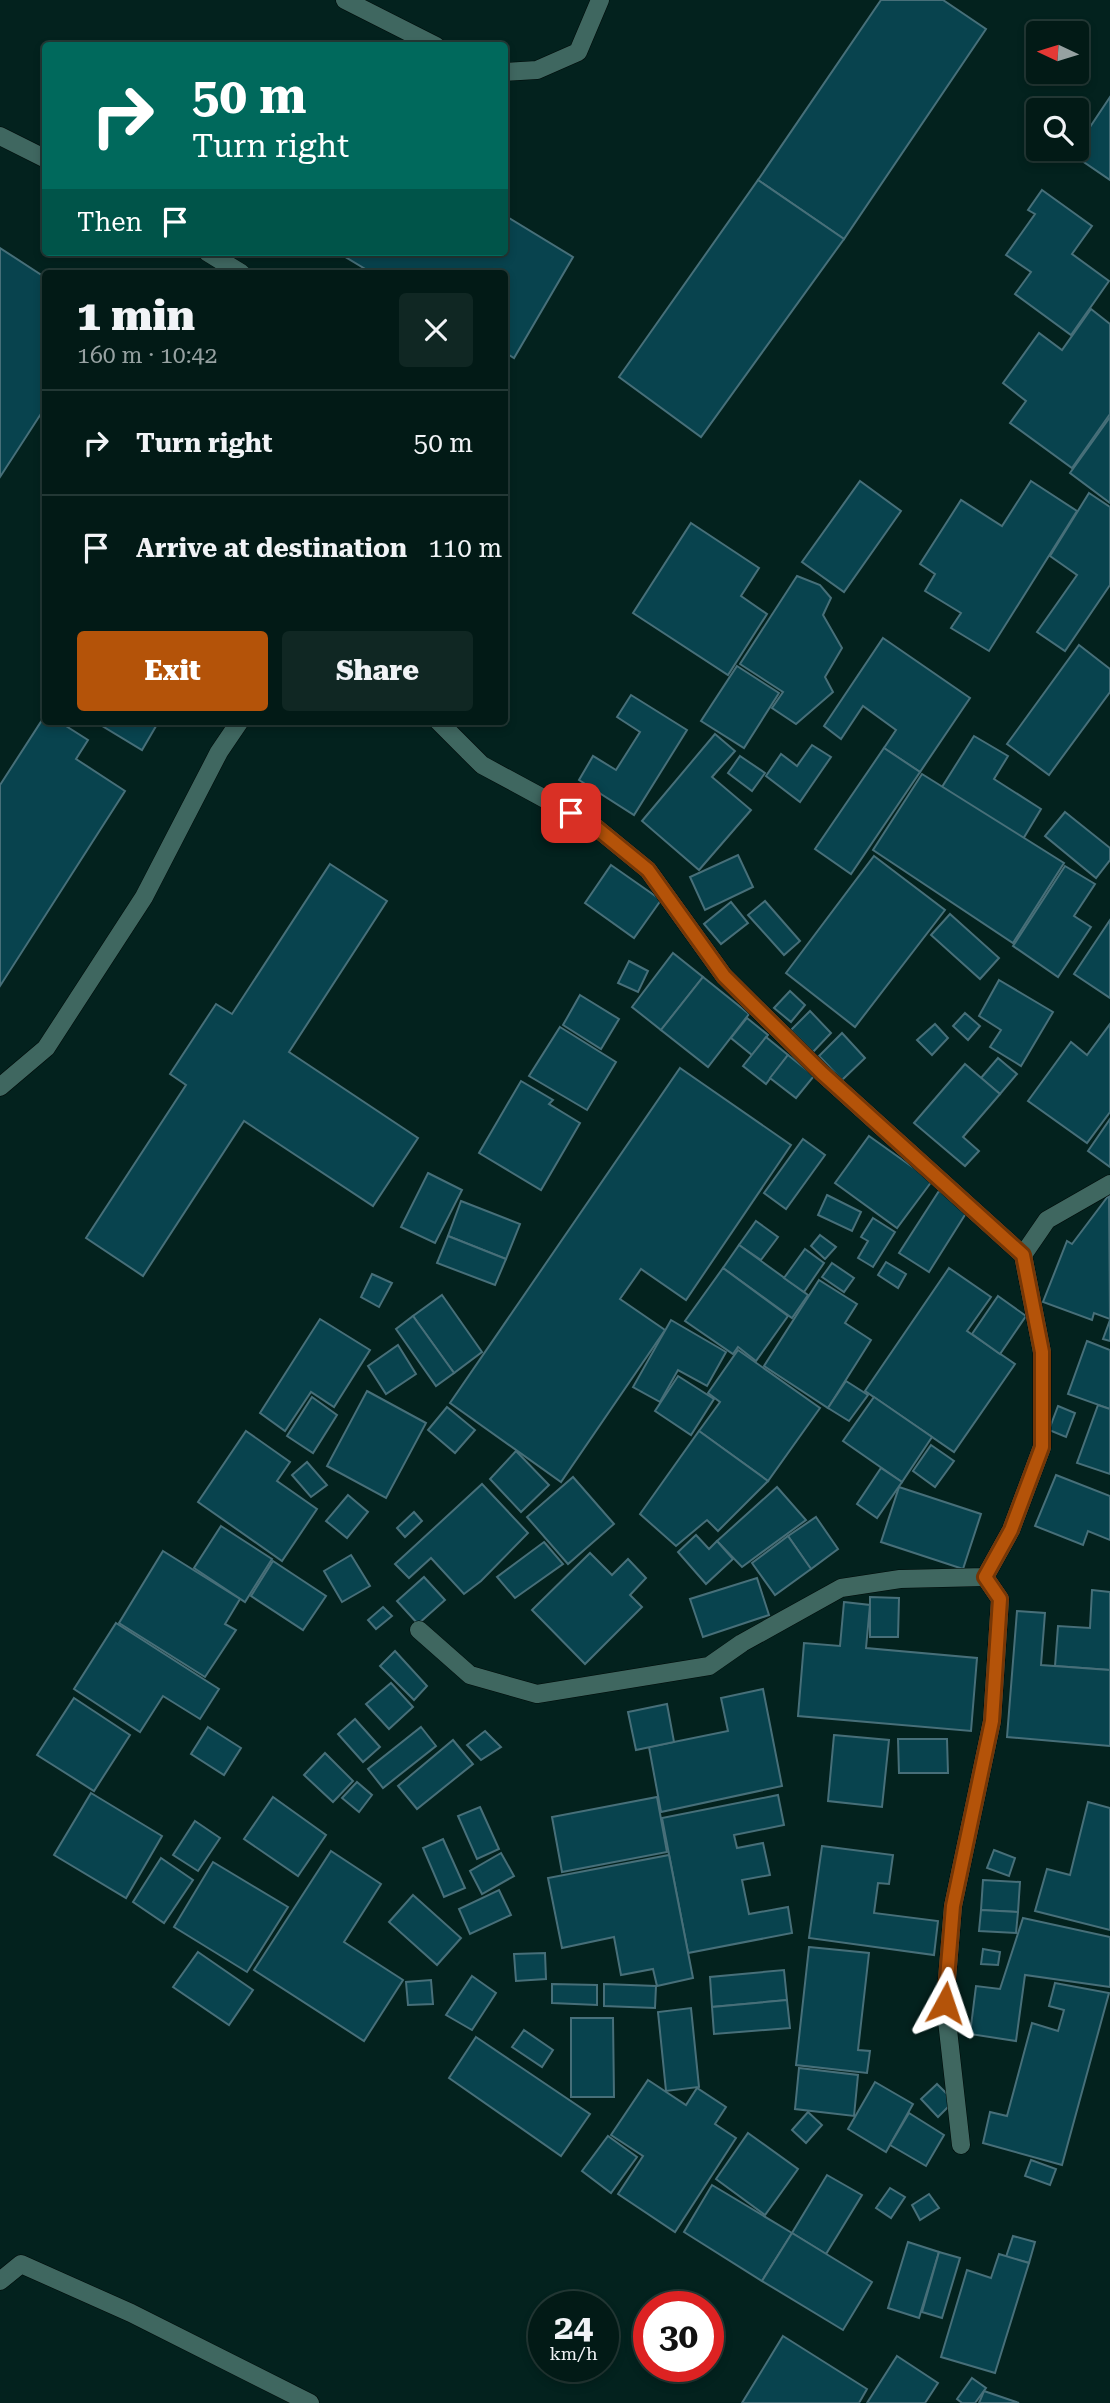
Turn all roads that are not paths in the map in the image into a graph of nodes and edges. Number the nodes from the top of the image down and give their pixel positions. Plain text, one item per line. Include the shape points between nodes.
1 (345, 0) edge
2 (600, 0) edge
3 (428, 42) edge
4 (508, 72) edge
5 (0, 136) edge
6 (42, 157) edge
7 (213, 256) edge
8 (236, 270) edge
9 (237, 725) edge
10 (442, 725) edge
11 (0, 1087) edge
12 (1110, 1184) edge
13 (1023, 1255) junction
14 (985, 1577) junction
15 (419, 1630) dead end
16 (961, 2145) dead end
17 (0, 2281) edge
18 (310, 2403) edge

1 - 3 street
2 - 4 street via 578,52 537,70
5 - 6 street
7 - 8 street
9 - 11 street via 144,897 46,1048
10 - 13 street via 482,765 593,825 648,870 724,976 822,1073
12 - 13 street via 1047,1220
13 - 14 street via 1042,1352 1042,1447 1011,1530
14 - 15 street via 900,1579 841,1588 741,1643 709,1666 537,1694 470,1675
14 - 16 street via 1000,1599 992,1721 953,1906 945,2003
17 - 18 street via 21,2264 131,2313

